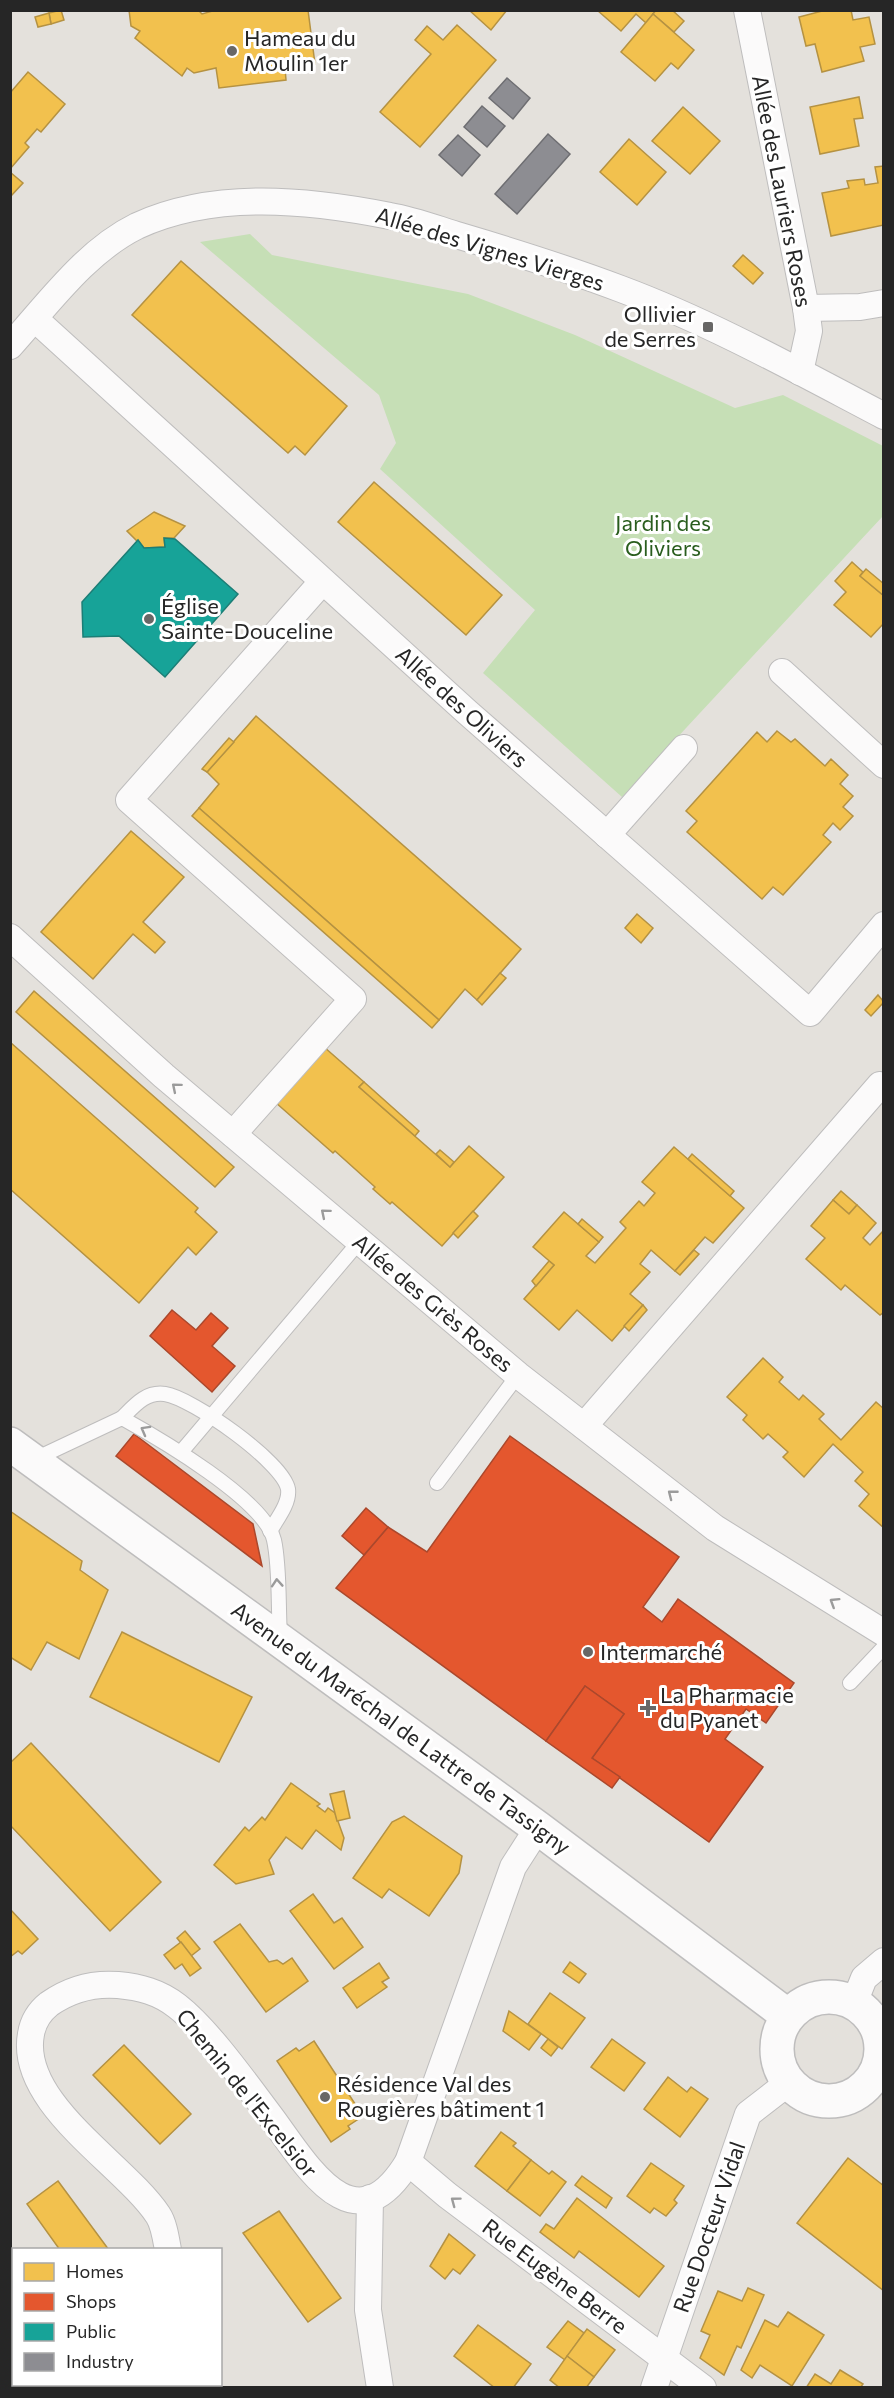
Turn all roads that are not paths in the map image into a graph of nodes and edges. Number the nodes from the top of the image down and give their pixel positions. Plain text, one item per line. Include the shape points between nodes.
1 (747, 10) edge
2 (884, 303) edge
3 (806, 308) junction
4 (35, 319) junction
5 (10, 345) edge
6 (800, 372) junction
7 (884, 416) edge
8 (322, 582) junction
9 (782, 672) dead end
10 (684, 748) dead end
11 (884, 765) edge
12 (607, 835) junction
13 (884, 925) edge
14 (10, 937) edge
15 (880, 1085) dead end
16 (233, 1134) junction
17 (359, 1242) junction
18 (518, 1375) junction
19 (211, 1417) junction
20 (122, 1418) junction
21 (584, 1426) junction
22 (182, 1451) junction
23 (22, 1452) edge
24 (437, 1483) dead end
25 (270, 1531) junction
26 (884, 1633) edge
27 (281, 1641) junction
28 (884, 1647) edge
29 (850, 1683) dead end
30 (538, 1828) junction
31 (884, 1961) edge
32 (854, 2003) junction
33 (788, 2016) junction
34 (788, 2083) junction
35 (876, 2088) edge
36 (408, 2162) junction
37 (370, 2198) junction
38 (167, 2248) edge
39 (664, 2357) junction
40 (380, 2388) edge
41 (654, 2388) edge
42 (703, 2388) edge

1 - 3 street, Allée des Lauriers Roses
2 - 3 street
3 - 6 street, Allée des Lauriers Roses via 809,331
4 - 5 street, Allée des Vignes Vierges
4 - 6 street, Allée des Vignes Vierges via 107,245 137,227 167,216 251,200 312,204 392,216 505,249 612,286
4 - 8 street, Allée des Oliviers
6 - 7 street, Allée des Vignes Vierges
8 - 12 street, Allée des Oliviers
8 - 16 street via 129,800 353,999
9 - 11 street
10 - 12 street
12 - 13 street, Allée des Oliviers via 810,1013
16 -> 14 street, Allée des Grès Roses
15 - 21 street
17 -> 16 street, Allée des Grès Roses
17 - 18 street, Allée des Grès Roses
17 - 19 lane
18 - 21 street, Allée des Grès Roses
18 - 24 lane
19 - 20 lane via 164,1394 147,1397
19 - 22 lane
19 - 25 lane via 260,1452 283,1478 287,1498
22 -> 20 lane
20 - 23 lane
26 -> 21 street, Allée des Grès Roses via 715,1528
22 - 25 lane via 262,1516
23 - 27 main road, Avenue du Maréchal de Lattre de Tassigny
27 -> 25 lane via 274,1539
27 - 30 main road, Avenue du Maréchal de Lattre de Tassigny
28 - 29 lane
30 - 33 main road, Avenue du Maréchal de Lattre de Tassigny
30 - 36 street via 513,1867
31 - 32 street via 864,1978
32 - 33 main road via 837,1997 819,1998 802,2004
32 - 35 main road via 877,2028 881,2044
33 - 34 main road via 779,2031 776,2049
34 - 35 main road via 818,2101 834,2102
34 - 39 street, Rue Docteur Vidal via 748,2114
36 - 37 street via 393,2185
39 -> 36 street, Rue Eugène Berre
37 - 38 street, Chemin de l'Excelsior via 348,2198 318,2181 198,2026 177,2006 146,1989 85,1987 60,1998 39,2014 30,2038 33,2066 49,2097 158,2216
37 - 40 street via 368,2310
39 - 41 street, Rue Docteur Vidal
39 - 42 street, Rue Eugène Berre

